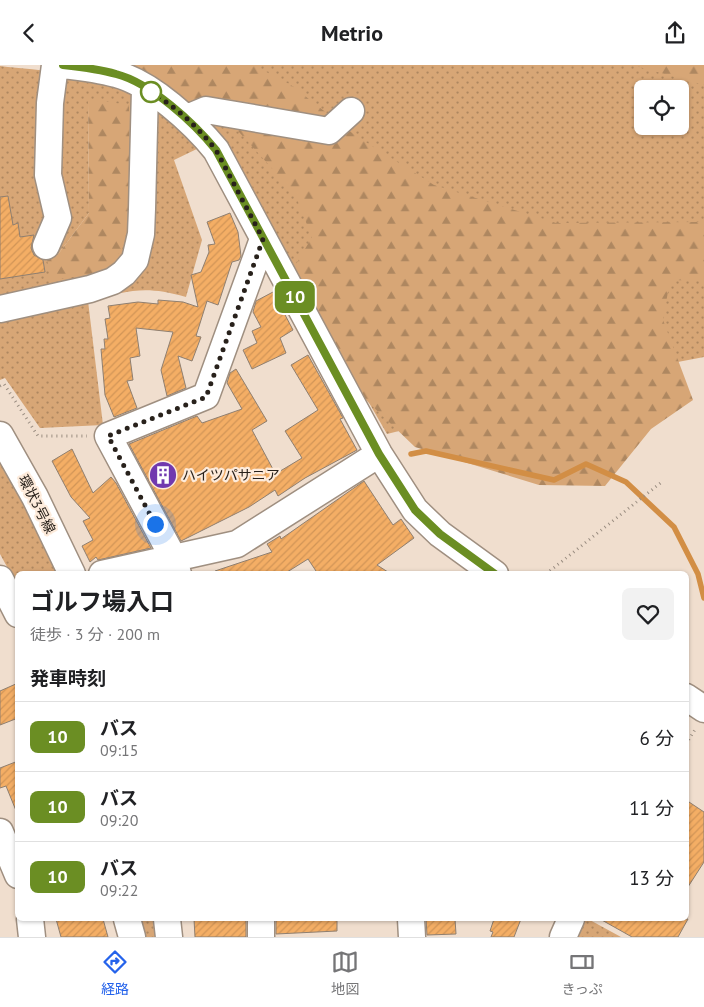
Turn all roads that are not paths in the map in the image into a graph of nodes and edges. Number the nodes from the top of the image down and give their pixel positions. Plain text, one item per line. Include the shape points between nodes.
1 (63, 65) edge
2 (53, 77) edge
3 (145, 89) junction
4 (351, 111) dead end
5 (186, 118) junction
6 (263, 239) junction
7 (46, 246) dead end
8 (0, 309) edge
9 (0, 435) edge
10 (379, 454) junction
11 (176, 566) edge
12 (71, 571) edge
13 (130, 571) edge
14 (491, 571) edge
15 (0, 579) edge
16 (15, 608) edge
17 (689, 704) edge
18 (698, 724) edge
19 (0, 832) edge
20 (15, 868) edge
21 (30, 921) edge
22 (128, 921) edge
23 (167, 921) edge
24 (260, 921) edge
25 (411, 921) edge
26 (570, 921) edge
27 (32, 937) edge
28 (132, 937) edge
29 (169, 937) edge
30 (261, 937) edge
31 (412, 937) edge
32 (563, 937) edge

1 - 3 street via 119,74
2 - 7 street via 48,175 58,218
3 - 5 street
3 - 8 street via 141,226 135,260 113,281
4 - 5 street via 329,131 206,110
5 - 6 street via 198,127 216,150
6 - 10 street
6 - 11 street via 206,397 108,436
9 - 12 street, 環状3号線 via 35,497
10 - 11 street via 237,543
10 - 14 street via 415,510 440,534
11 - 13 street
15 - 16 street
17 - 18 street
19 - 20 street
21 - 27 street
22 - 28 street
23 - 29 street
24 - 30 street
25 - 31 street
26 - 32 street

